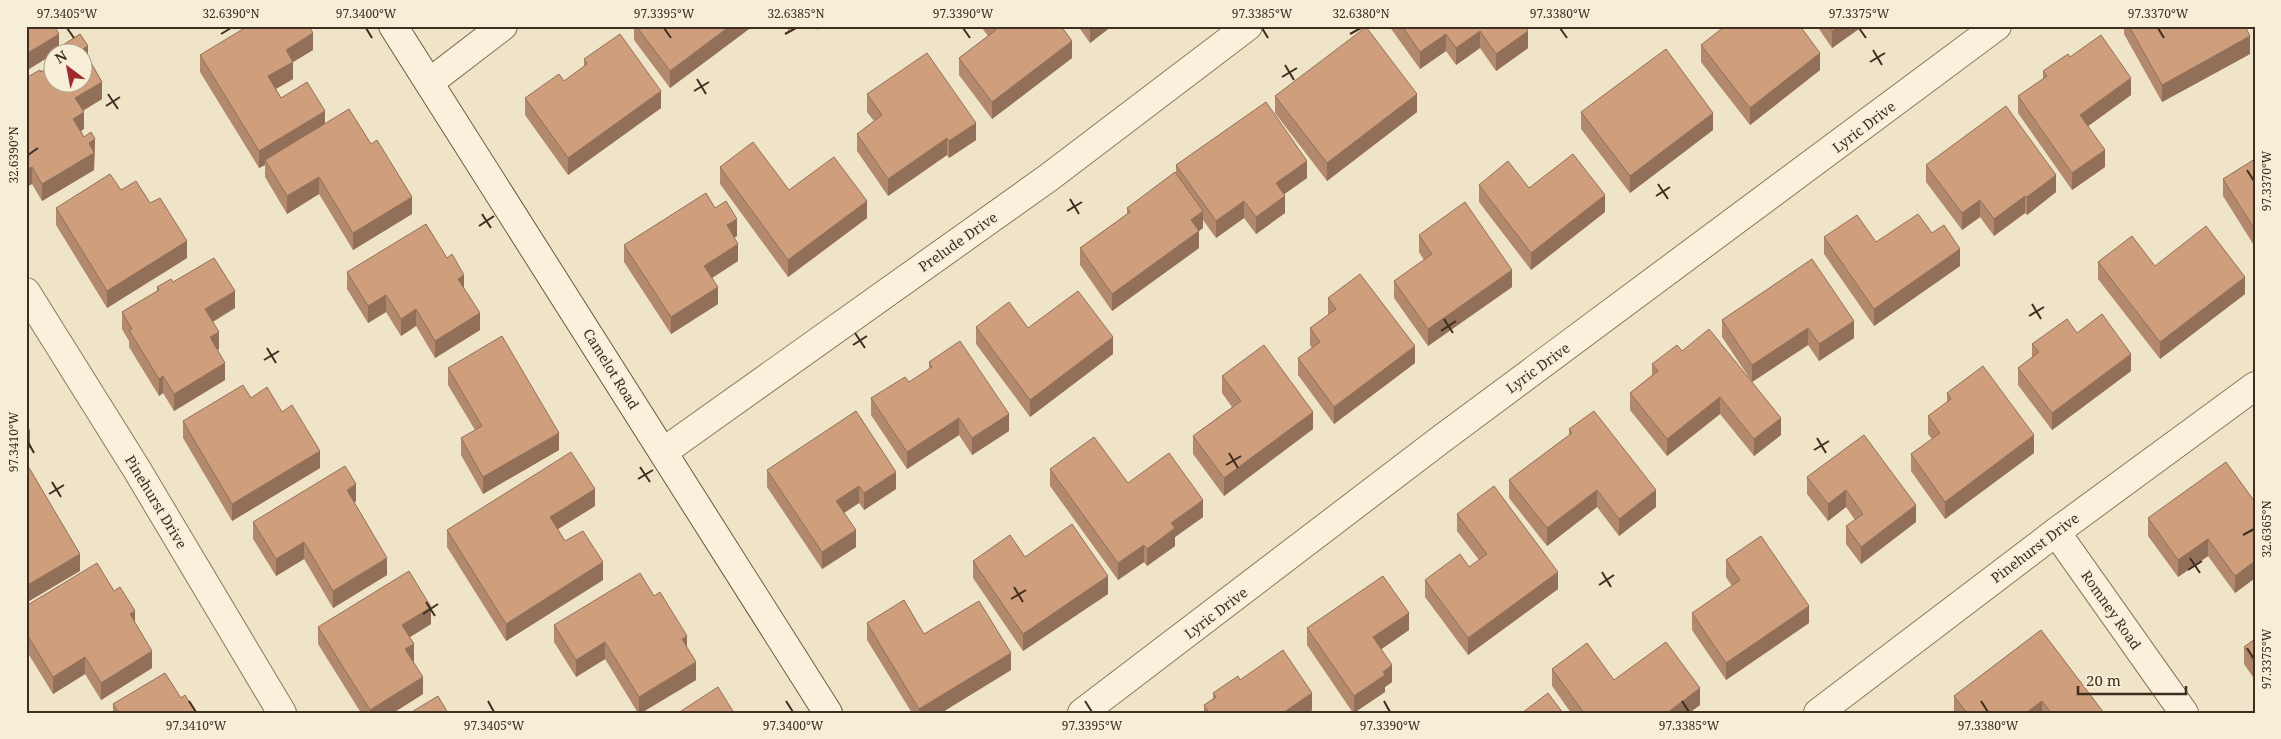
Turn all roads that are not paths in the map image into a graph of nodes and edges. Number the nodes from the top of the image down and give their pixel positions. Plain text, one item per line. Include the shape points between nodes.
1 (393, 26) edge
2 (504, 26) edge
3 (1248, 26) edge
4 (1997, 26) edge
5 (430, 82) junction
6 (26, 292) edge
7 (2255, 386) edge
8 (663, 452) junction
9 (2056, 532) junction
10 (282, 713) edge
11 (828, 713) edge
12 (1082, 713) edge
13 (1818, 713) edge
14 (2184, 713) edge

1 - 5 street, Camelot Road
2 - 5 street
3 - 8 street, Prelude Drive via 1048,178
4 - 12 street, Lyric Drive via 1440,440
5 - 8 street, Camelot Road
6 - 10 street, Pinehurst Drive via 136,468
7 - 9 street, Pinehurst Drive
8 - 11 street, Camelot Road
9 - 13 street, Pinehurst Drive
9 - 14 street, Romney Road

